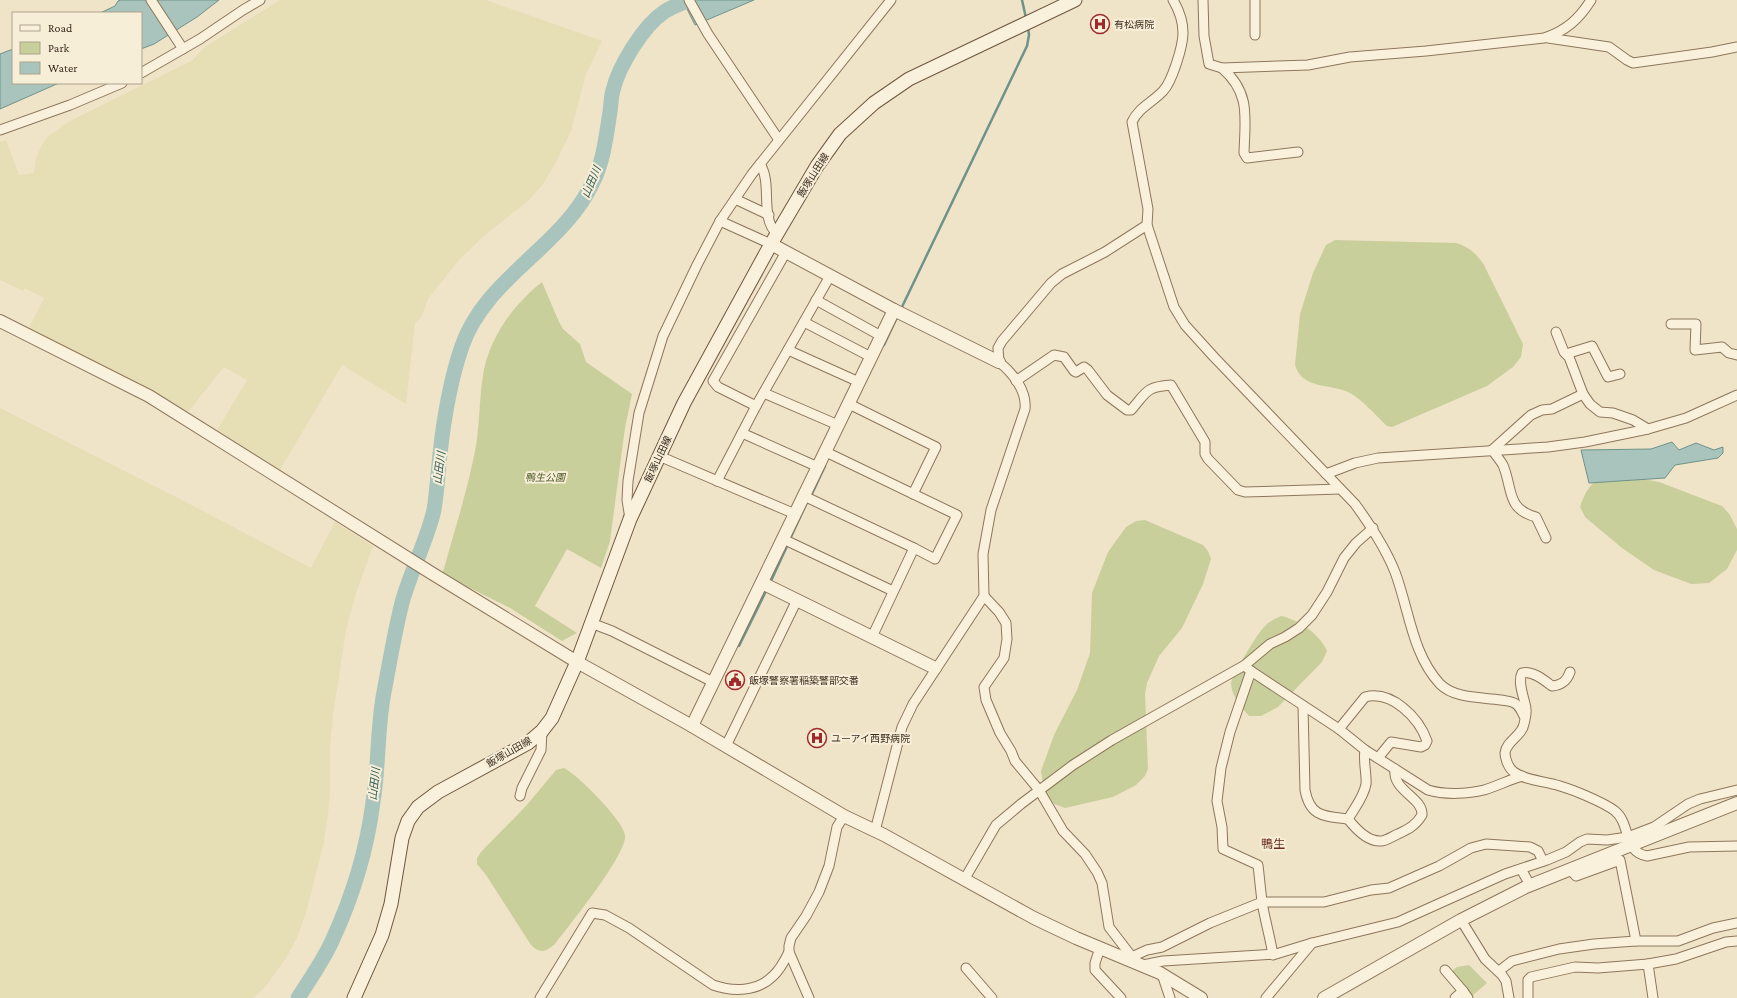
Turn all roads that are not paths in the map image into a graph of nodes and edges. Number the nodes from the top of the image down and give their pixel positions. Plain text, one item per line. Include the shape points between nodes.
1 (151, 0) edge
2 (260, 0) edge
3 (689, 0) edge
4 (891, 0) edge
5 (1075, 0) edge
6 (1173, 0) edge
7 (1203, 0) edge
8 (1255, 0) edge
9 (1591, 0) edge
10 (1255, 35) dead end
11 (1544, 38) junction
12 (182, 47) junction
13 (1737, 47) edge
14 (1222, 68) junction
15 (142, 72) edge
16 (120, 84) edge
17 (0, 130) edge
18 (780, 140) junction
19 (1298, 152) dead end
20 (760, 164) junction
21 (735, 199) junction
22 (769, 214) junction
23 (720, 221) junction
24 (1147, 225) junction
25 (774, 239) junction
26 (786, 252) junction
27 (830, 276) junction
28 (816, 300) junction
29 (894, 310) junction
30 (0, 321) edge
31 (804, 322) junction
32 (1671, 324) dead end
33 (1556, 332) dead end
34 (881, 336) junction
35 (788, 350) junction
36 (1566, 354) junction
37 (1737, 355) edge
38 (871, 357) junction
39 (999, 362) junction
40 (1620, 374) dead end
41 (1016, 381) junction
42 (859, 382) junction
43 (764, 393) junction
44 (1583, 394) junction
45 (1737, 395) edge
46 (848, 404) junction
47 (756, 406) junction
48 (838, 425) junction
49 (1648, 429) junction
50 (742, 433) junction
51 (1492, 450) junction
52 (826, 452) junction
53 (659, 456) junction
54 (818, 467) junction
55 (1326, 474) junction
56 (717, 481) junction
57 (1340, 489) junction
58 (913, 494) junction
59 (804, 496) junction
60 (795, 514) junction
61 (630, 519) junction
62 (1373, 528) junction
63 (1546, 538) dead end
64 (783, 539) junction
65 (914, 548) junction
66 (762, 583) junction
67 (893, 591) junction
68 (984, 596) junction
69 (797, 600) junction
70 (591, 623) junction
71 (872, 636) junction
72 (576, 662) junction
73 (935, 668) junction
74 (1248, 668) junction
75 (1570, 672) dead end
76 (713, 682) junction
77 (1303, 706) junction
78 (1524, 716) junction
79 (692, 726) junction
80 (1339, 729) junction
81 (542, 731) junction
82 (726, 746) junction
83 (1365, 750) junction
84 (1378, 758) junction
85 (1395, 769) junction
86 (1522, 776) junction
87 (1039, 790) junction
88 (1737, 790) edge
89 (520, 796) dead end
90 (1737, 803) edge
91 (844, 816) junction
92 (1348, 819) junction
93 (875, 831) junction
94 (1630, 841) junction
95 (1737, 846) edge
96 (1543, 862) junction
97 (1521, 869) junction
98 (1570, 869) junction
99 (964, 880) junction
100 (1530, 885) junction
101 (1262, 902) junction
102 (1460, 920) junction
103 (1737, 923) edge
104 (1636, 941) junction
105 (1737, 941) edge
106 (1312, 943) junction
107 (1100, 948) junction
108 (789, 952) junction
109 (1273, 955) junction
110 (1129, 958) junction
111 (1648, 964) junction
112 (1144, 965) junction
113 (966, 968) dead end
114 (1445, 970) dead end
115 (1499, 971) junction
116 (1162, 974) junction
117 (1465, 995) edge
118 (354, 998) edge
119 (540, 998) edge
120 (809, 998) edge
121 (992, 998) edge
122 (1121, 998) edge
123 (1170, 998) edge
124 (1201, 998) edge
125 (1266, 998) edge
126 (1324, 998) edge
127 (1455, 998) edge
128 (1510, 998) edge
129 (1528, 998) edge
130 (1653, 998) edge

1 - 12 street
2 - 12 street
3 - 18 street via 708,34
4 - 18 street
5 - 25 main road, 飯塚山田線 via 908,79 874,103 840,134 817,166
6 - 24 street via 1181,16 1183,33 1172,74 1166,87 1138,112 1132,122 1148,209
7 - 14 street via 1204,36 1209,64
8 - 10 street
9 - 11 street via 1571,24 1559,33
11 - 13 street via 1609,47 1633,63
11 - 14 street via 1350,57 1308,65
12 - 15 street
14 - 19 street via 1240,90 1245,116 1244,153 1247,158
16 - 17 street
18 - 20 street
20 - 21 street
20 - 22 street via 764,171
21 - 22 street
21 - 23 street
22 - 25 street
23 - 25 street
23 - 61 street via 663,336 649,376 639,413 628,481
24 - 39 street via 1105,252 1062,274 1051,283 1002,341 998,348
24 - 55 street via 1174,307 1185,325
25 - 26 street
25 - 53 main road, 飯塚山田線 via 684,403
26 - 27 street
26 - 47 street via 713,381 718,387
27 - 28 street
27 - 29 street
28 - 31 street
28 - 34 street
29 - 34 street
29 - 39 street
30 - 72 street via 148,396
31 - 35 street
31 - 38 street
32 - 37 street via 1696,324 1695,350 1722,347
33 - 36 street via 1559,344
34 - 38 street
35 - 42 street
35 - 43 street
36 - 40 street via 1592,346 1608,377
36 - 44 street
38 - 42 street
39 - 41 street
41 - 57 street via 1054,354 1064,357 1076,372 1084,367 1088,370 1107,395 1127,410 1131,410 1141,396 1151,388 1171,385 1205,442 1205,454 1208,459 1238,490 1255,493
41 - 68 street via 1026,401 1025,409 991,510 983,554
42 - 46 street
43 - 47 street
43 - 48 street
44 - 49 street via 1600,412 1613,413 1634,420
44 - 51 street via 1531,415
45 - 49 street via 1686,418
46 - 48 street
46 - 58 street via 936,447
47 - 50 street
48 - 52 street
49 - 51 street via 1548,447
50 - 54 street
50 - 56 street
51 - 55 street via 1378,458
51 - 63 street via 1504,467 1512,498 1518,509 1536,517
52 - 54 street
52 - 58 street
53 - 56 street
53 - 61 main road, 飯塚山田線
54 - 59 street
55 - 57 street
56 - 60 street
57 - 62 street
58 - 65 street via 957,515 935,559
59 - 60 street
59 - 65 street
60 - 64 street
61 - 70 main road, 飯塚山田線
62 - 74 street via 1344,558 1312,615 1299,628 1270,644
62 - 78 street via 1395,572 1422,658 1438,681 1448,690 1463,695 1514,703
64 - 66 street
64 - 67 street
65 - 67 street
66 - 69 street
66 - 76 street
67 - 71 street
68 - 73 street
68 - 87 street via 1006,624 1007,639 1004,658 984,687 986,700 1015,761
69 - 71 street
69 - 82 street
70 - 72 main road, 飯塚山田線
70 - 76 street
71 - 73 street
72 - 79 street
72 - 81 main road, 飯塚山田線 via 552,718
73 - 93 street via 902,727
74 - 77 street
74 - 87 street via 1112,740
74 - 101 street via 1221,768 1217,801 1223,849 1258,865
75 - 78 street via 1564,682 1552,686 1533,674 1522,673 1527,711
76 - 79 street
77 - 80 street
77 - 92 street via 1306,799 1311,808 1322,815
78 - 86 street via 1520,734 1507,748 1505,755 1513,771
79 - 82 street
80 - 83 street
80 - 84 street via 1365,697 1387,699 1399,704 1413,717 1427,741 1421,747 1390,742
81 - 89 street via 541,750
81 - 118 main road, 飯塚山田線 via 528,743 438,792 418,807 408,821 402,838 391,904 382,935
82 - 91 street
83 - 84 street
83 - 92 street via 1363,761 1366,784
84 - 85 street
85 - 86 street via 1428,790 1438,793 1483,790
85 - 92 street via 1397,783 1421,807 1422,815 1417,822 1412,827 1381,841 1361,833
86 - 94 street via 1562,786 1615,811 1623,820
87 - 99 street via 996,825
87 - 110 street via 1063,831 1097,872 1102,883 1109,927
88 - 94 street via 1688,804
90 - 94 street
91 - 93 street
91 - 108 street via 837,827 829,866 819,892 790,942
93 - 99 street
94 - 95 street via 1636,852 1646,856 1688,847
94 - 96 street via 1587,839
94 - 98 street
96 - 97 street
96 - 101 street via 1538,851 1530,847 1486,844 1471,848 1439,866 1389,888 1324,902
97 - 100 street
97 - 106 street via 1398,922
98 - 100 street
98 - 104 street via 1576,876 1620,860
99 - 107 street via 1034,918
100 - 102 street
101 - 109 street
101 - 110 street via 1210,923 1162,947
102 - 115 street via 1485,959
102 - 126 street
103 - 104 street via 1713,928 1678,941
104 - 115 street via 1559,949 1512,961
105 - 111 street via 1726,942 1676,959
106 - 109 street
106 - 125 street
107 - 110 street
107 - 122 street via 1095,970
108 - 119 street via 774,976 760,985 749,989 726,990 713,985 629,928 604,915 592,913
108 - 120 street
109 - 112 street via 1163,961
110 - 112 street
111 - 129 street via 1575,967 1531,977 1528,980
111 - 130 street
112 - 116 street
113 - 121 street
114 - 117 street
115 - 128 street via 1506,982
116 - 123 street
116 - 124 street
117 - 127 street

